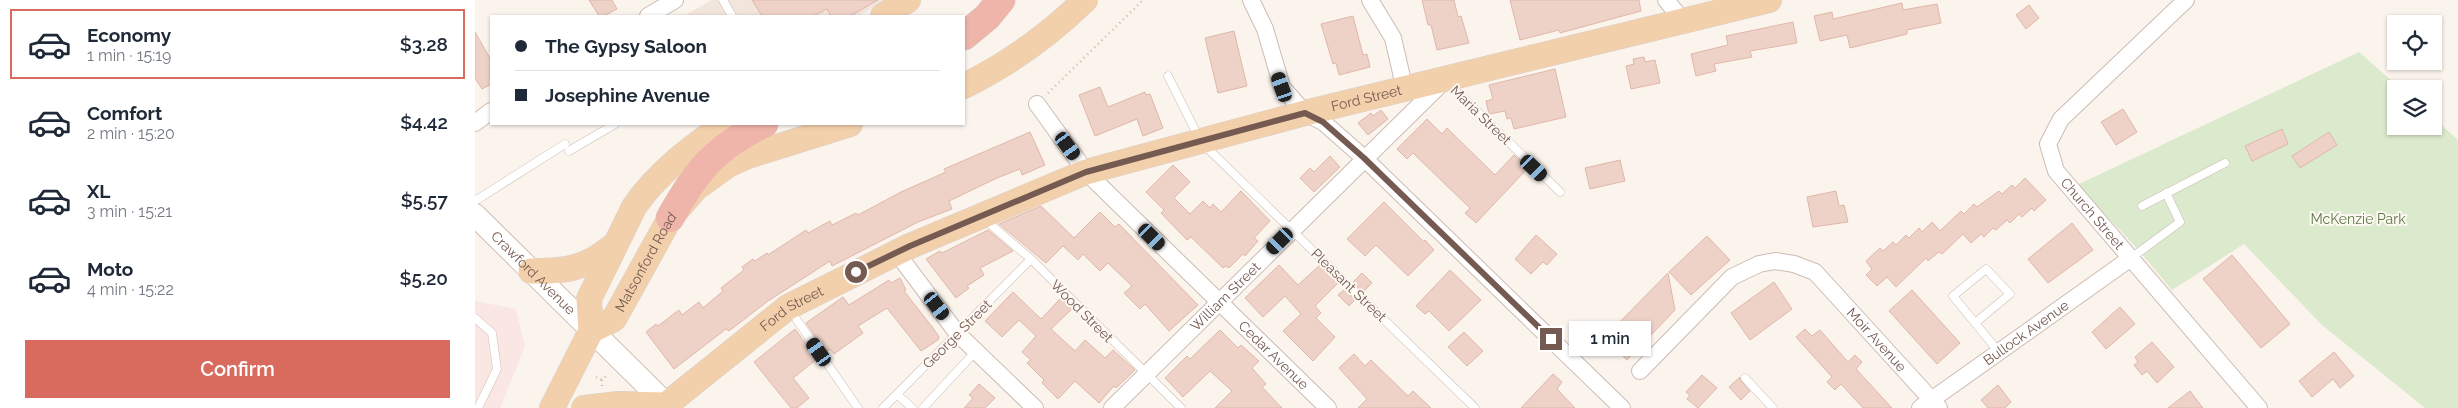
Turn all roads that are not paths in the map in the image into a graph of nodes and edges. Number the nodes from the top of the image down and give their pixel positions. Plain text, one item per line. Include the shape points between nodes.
1 (675, 0) edge
2 (723, 0) edge
3 (908, 0) edge
4 (980, 0) edge
5 (1001, 0) edge
6 (1085, 0) edge
7 (1251, 0) edge
8 (1370, 0) edge
9 (1667, 0) edge
10 (1769, 0) edge
11 (2186, 0) edge
12 (650, 15) edge
13 (732, 15) edge
14 (885, 15) edge
15 (963, 15) edge
16 (1684, 22) junction
17 (965, 35) edge
18 (1168, 76) dead end
19 (1445, 80) junction
20 (965, 85) edge
21 (1405, 90) junction
22 (1037, 104) road end
23 (490, 112) edge
24 (1305, 113) junction
25 (475, 123) edge
26 (613, 125) edge
27 (724, 125) edge
28 (762, 125) edge
29 (847, 125) edge
30 (1201, 142) junction
31 (1364, 158) junction
32 (2225, 163) dead end
33 (1086, 172) junction
34 (1560, 192) dead end
35 (2166, 193) junction
36 (475, 201) edge
37 (2142, 206) dead end
38 (475, 215) edge
39 (981, 216) junction
40 (670, 218) junction
41 (1292, 229) junction
42 (615, 244) junction
43 (896, 252) junction
44 (2131, 258) junction
45 (1031, 260) junction
46 (531, 271) junction
47 (1218, 303) junction
48 (788, 307) junction
49 (475, 318) edge
50 (1975, 323) junction
51 (591, 330) junction
52 (957, 333) junction
53 (976, 351) junction
54 (1998, 351) junction
55 (1640, 371) dead end
56 (1146, 375) junction
57 (1745, 378) dead end
58 (897, 394) junction
59 (1930, 405) edge
60 (668, 406) edge
61 (478, 408) edge
62 (552, 408) edge
63 (584, 408) edge
64 (858, 408) edge
65 (883, 408) edge
66 (912, 408) edge
67 (923, 408) edge
68 (1035, 408) edge
69 (1113, 408) edge
70 (1181, 408) edge
71 (1328, 408) edge
72 (1475, 408) edge
73 (1622, 408) edge
74 (1773, 408) edge
75 (2259, 408) edge

1 - 12 street
2 - 13 lane
3 - 14 main road
4 - 15 highway
5 - 17 highway
6 - 20 main road via 1031,46
7 - 24 street via 1265,29 1282,87
8 - 21 street via 1393,38
9 - 16 street
10 - 16 main road, Ford Street
11 - 44 street, Church Street via 2061,119 2048,144 2056,171
16 - 19 main road, Ford Street
18 - 30 lane, Pleasant Street
19 - 21 main road, Ford Street
19 - 31 street, William Street
19 - 34 lane, Maria Street
21 - 24 main road, Ford Street
22 - 33 street, Cedar Avenue
23 - 25 street
24 - 30 main road, Ford Street
24 - 31 street via 1323,122
26 - 36 lane
27 - 42 main road via 687,152 648,189 634,207
28 - 40 highway via 707,161
29 - 40 main road, Matsonford Road via 767,149 728,165 696,188
30 - 33 main road, Ford Street
30 - 41 lane, Pleasant Street
31 - 41 street, William Street
31 - 73 street
32 - 35 lane
33 - 39 main road, Ford Street
33 - 47 street, Cedar Avenue
35 - 37 lane
35 - 44 lane via 2180,222
38 - 46 main road, Crawford Avenue
39 - 43 main road, Ford Street
39 - 45 lane, Wood Street
40 - 51 main road, Matsonford Road via 614,319
41 - 47 street, William Street
41 - 72 lane, Pleasant Street
42 - 46 main road via 584,265 556,271
42 - 51 main road via 589,298
43 - 48 main road, Ford Street
43 - 52 street
44 - 54 street, Bullock Avenue
44 - 75 street, Church Street
45 - 52 lane, George Street
45 - 56 lane, Wood Street
46 - 51 main road, Crawford Avenue
47 - 56 street, William Street
47 - 71 street, Cedar Avenue
48 - 60 main road, Ford Street
48 - 64 lane
49 - 61 lane via 492,333 497,369
50 - 50 lane via 1953,296 1986,269 2010,294
50 - 54 lane
51 - 60 main road, Crawford Avenue
51 - 62 main road
52 - 53 street
52 - 58 lane, George Street
53 - 67 lane
53 - 68 street
54 - 59 street, Bullock Avenue
55 - 59 street, Moir Avenue via 1732,278 1759,264 1775,261 1815,272
56 - 69 street, William Street
56 - 70 lane, Wood Street
57 - 74 lane
58 - 65 lane, George Street
58 - 66 lane
60 - 63 main road via 619,404

